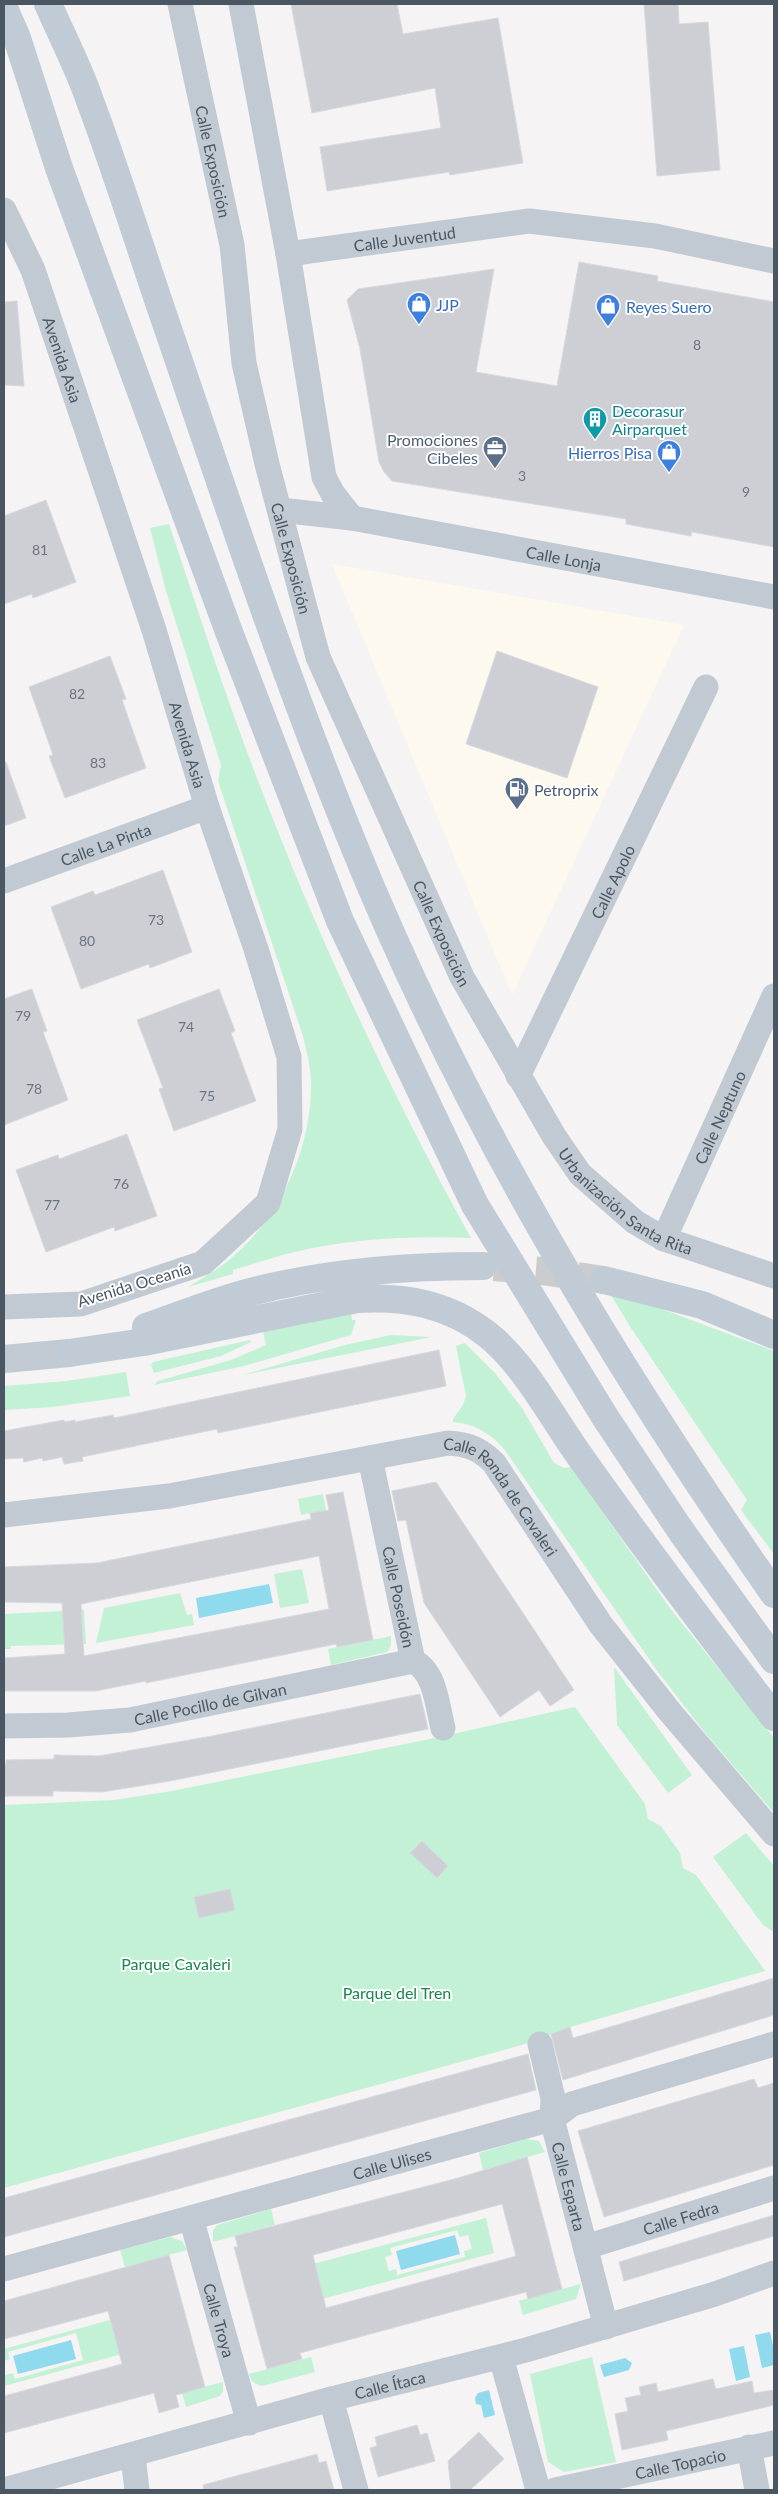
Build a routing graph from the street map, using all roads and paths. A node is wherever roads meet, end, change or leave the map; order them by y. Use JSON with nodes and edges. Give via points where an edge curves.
{"nodes":[{"id":1,"x":48,"y":4,"type":"edge"},
{"id":2,"x":65,"y":4,"type":"edge"},
{"id":3,"x":180,"y":4,"type":"edge"},
{"id":4,"x":240,"y":4,"type":"edge"},
{"id":5,"x":4,"y":8,"type":"edge"},
{"id":6,"x":90,"y":99,"type":"junction"},
{"id":7,"x":4,"y":210,"type":"edge"},
{"id":8,"x":288,"y":254,"type":"junction"},
{"id":9,"x":774,"y":261,"type":"edge"},
{"id":10,"x":324,"y":476,"type":"junction"},
{"id":11,"x":291,"y":511,"type":"junction"},
{"id":12,"x":352,"y":518,"type":"junction"},
{"id":13,"x":774,"y":597,"type":"edge"},
{"id":14,"x":706,"y":687,"type":"dead end"},
{"id":15,"x":206,"y":807,"type":"junction"},
{"id":16,"x":4,"y":880,"type":"edge"},
{"id":17,"x":774,"y":996,"type":"edge"},
{"id":18,"x":518,"y":1076,"type":"junction"},
{"id":19,"x":664,"y":1239,"type":"junction"},
{"id":20,"x":203,"y":1263,"type":"joint"},
{"id":21,"x":484,"y":1266,"type":"tunnel mouth"},
{"id":22,"x":774,"y":1276,"type":"edge"},
{"id":23,"x":604,"y":1280,"type":"tunnel mouth"},
{"id":24,"x":4,"y":1307,"type":"edge"},
{"id":25,"x":774,"y":1335,"type":"edge"},
{"id":26,"x":69,"y":1353,"type":"junction"},
{"id":27,"x":4,"y":1359,"type":"edge"},
{"id":28,"x":370,"y":1458,"type":"junction"},
{"id":29,"x":4,"y":1515,"type":"edge"},
{"id":30,"x":774,"y":1594,"type":"edge"},
{"id":31,"x":774,"y":1660,"type":"edge"},
{"id":32,"x":413,"y":1661,"type":"junction"},
{"id":33,"x":774,"y":1717,"type":"edge"},
{"id":34,"x":4,"y":1726,"type":"edge"},
{"id":35,"x":442,"y":1728,"type":"dead end"},
{"id":36,"x":774,"y":1834,"type":"edge"},
{"id":37,"x":540,"y":2044,"type":"dead end"},
{"id":38,"x":774,"y":2044,"type":"edge"},
{"id":39,"x":552,"y":2119,"type":"junction"},
{"id":40,"x":774,"y":2188,"type":"edge"},
{"id":41,"x":191,"y":2218,"type":"junction"},
{"id":42,"x":586,"y":2247,"type":"junction"},
{"id":43,"x":4,"y":2269,"type":"edge"},
{"id":44,"x":774,"y":2273,"type":"edge"},
{"id":45,"x":606,"y":2327,"type":"junction"},
{"id":46,"x":500,"y":2357,"type":"junction"},
{"id":47,"x":331,"y":2399,"type":"junction"},
{"id":48,"x":249,"y":2423,"type":"junction"},
{"id":49,"x":774,"y":2443,"type":"edge"},
{"id":50,"x":748,"y":2447,"type":"junction"},
{"id":51,"x":133,"y":2456,"type":"junction"},
{"id":52,"x":4,"y":2490,"type":"edge"},
{"id":53,"x":137,"y":2490,"type":"edge"},
{"id":54,"x":356,"y":2490,"type":"edge"},
{"id":55,"x":538,"y":2490,"type":"edge"},
{"id":56,"x":555,"y":2490,"type":"edge"},
{"id":57,"x":757,"y":2490,"type":"edge"}],
"edges":[{"from":1,"to":6,"type":"main road"},
{"from":2,"to":6,"type":"main road"},
{"from":3,"to":11,"type":"street","name":"Calle Exposición","via":[[232,245],[244,363],[267,464]]},
{"from":4,"to":8,"type":"street"},
{"from":5,"to":31,"type":"main road","via":[[226,623],[344,930],[476,1205],[605,1417],[680,1531]]},
{"from":6,"to":30,"type":"main road","via":[[245,554],[314,745],[392,938],[468,1096],[579,1296],[649,1410]]},
{"from":7,"to":15,"type":"street","name":"Avenida Asia","via":[[33,270],[154,630]]},
{"from":8,"to":9,"type":"street","name":"Calle Juventud","via":[[529,220],[655,236]]},
{"from":8,"to":10,"type":"street"},
{"from":10,"to":11,"type":"street","via":[[322,487],[308,509]]},
{"from":10,"to":12,"type":"street"},
{"from":11,"to":12,"type":"street","name":"Calle Lonja"},
{"from":11,"to":18,"type":"street","name":"Calle Exposición","via":[[318,657],[462,977]]},
{"from":12,"to":13,"type":"street","name":"Calle Lonja"},
{"from":14,"to":18,"type":"street","name":"Calle Apolo"},
{"from":15,"to":16,"type":"street","name":"Calle La Pinta"},
{"from":15,"to":20,"type":"street","name":"Avenida Asia","via":[[256,949],[289,1057],[290,1129],[268,1203]]},
{"from":17,"to":19,"type":"street","name":"Calle Neptuno"},
{"from":18,"to":19,"type":"street","name":"Urbanización Santa Rita","via":[[580,1174],[635,1222]]},
{"from":19,"to":22,"type":"street","name":"Urbanización Santa Rita"},
{"from":20,"to":24,"type":"street","name":"Avenida Oceanía","via":[[81,1304]]},
{"from":21,"to":26,"type":"main road","via":[[363,1270],[259,1290]]},
{"from":23,"to":25,"type":"main road","via":[[702,1305]]},
{"from":26,"to":27,"type":"street"},
{"from":26,"to":33,"type":"main road","via":[[144,1342],[357,1299],[415,1300],[441,1307],[489,1336],[523,1374],[679,1596]]},
{"from":28,"to":29,"type":"street","name":"Calle Ronda de Cavaleri","via":[[169,1496]]},
{"from":28,"to":32,"type":"street","name":"Calle Poseidón"},
{"from":28,"to":36,"type":"street","name":"Calle Ronda de Cavaleri","via":[[448,1444],[473,1447],[484,1453],[494,1463],[601,1625]]},
{"from":32,"to":34,"type":"street","name":"Calle Pocillo de Gilvan","via":[[138,1718],[68,1725]]},
{"from":32,"to":35,"type":"street","name":"Calle Poseidón","via":[[429,1674]]},
{"from":37,"to":39,"type":"street","name":"Calle Esparta","via":[[553,2098]]},
{"from":38,"to":39,"type":"street","name":"Calle Ulises","via":[[572,2104]]},
{"from":39,"to":41,"type":"street","name":"Calle Ulises"},
{"from":39,"to":42,"type":"street","name":"Calle Esparta"},
{"from":40,"to":42,"type":"street","name":"Calle Fedra"},
{"from":41,"to":43,"type":"street","name":"Calle Ulises"},
{"from":41,"to":48,"type":"street","name":"Calle Troya"},
{"from":42,"to":45,"type":"street","name":"Calle Esparta"},
{"from":44,"to":45,"type":"street","name":"Calle Ítaca"},
{"from":45,"to":46,"type":"street","name":"Calle Ítaca"},
{"from":46,"to":47,"type":"street","name":"Calle Ítaca"},
{"from":46,"to":55,"type":"street"},
{"from":47,"to":48,"type":"street","name":"Calle Ítaca"},
{"from":47,"to":54,"type":"street"},
{"from":48,"to":51,"type":"street","name":"Calle Ítaca"},
{"from":49,"to":50,"type":"street","name":"Calle Topacio"},
{"from":50,"to":56,"type":"street","name":"Calle Topacio"},
{"from":50,"to":57,"type":"street"},
{"from":51,"to":52,"type":"street","name":"Calle Ítaca"},
{"from":51,"to":53,"type":"street"}]}
